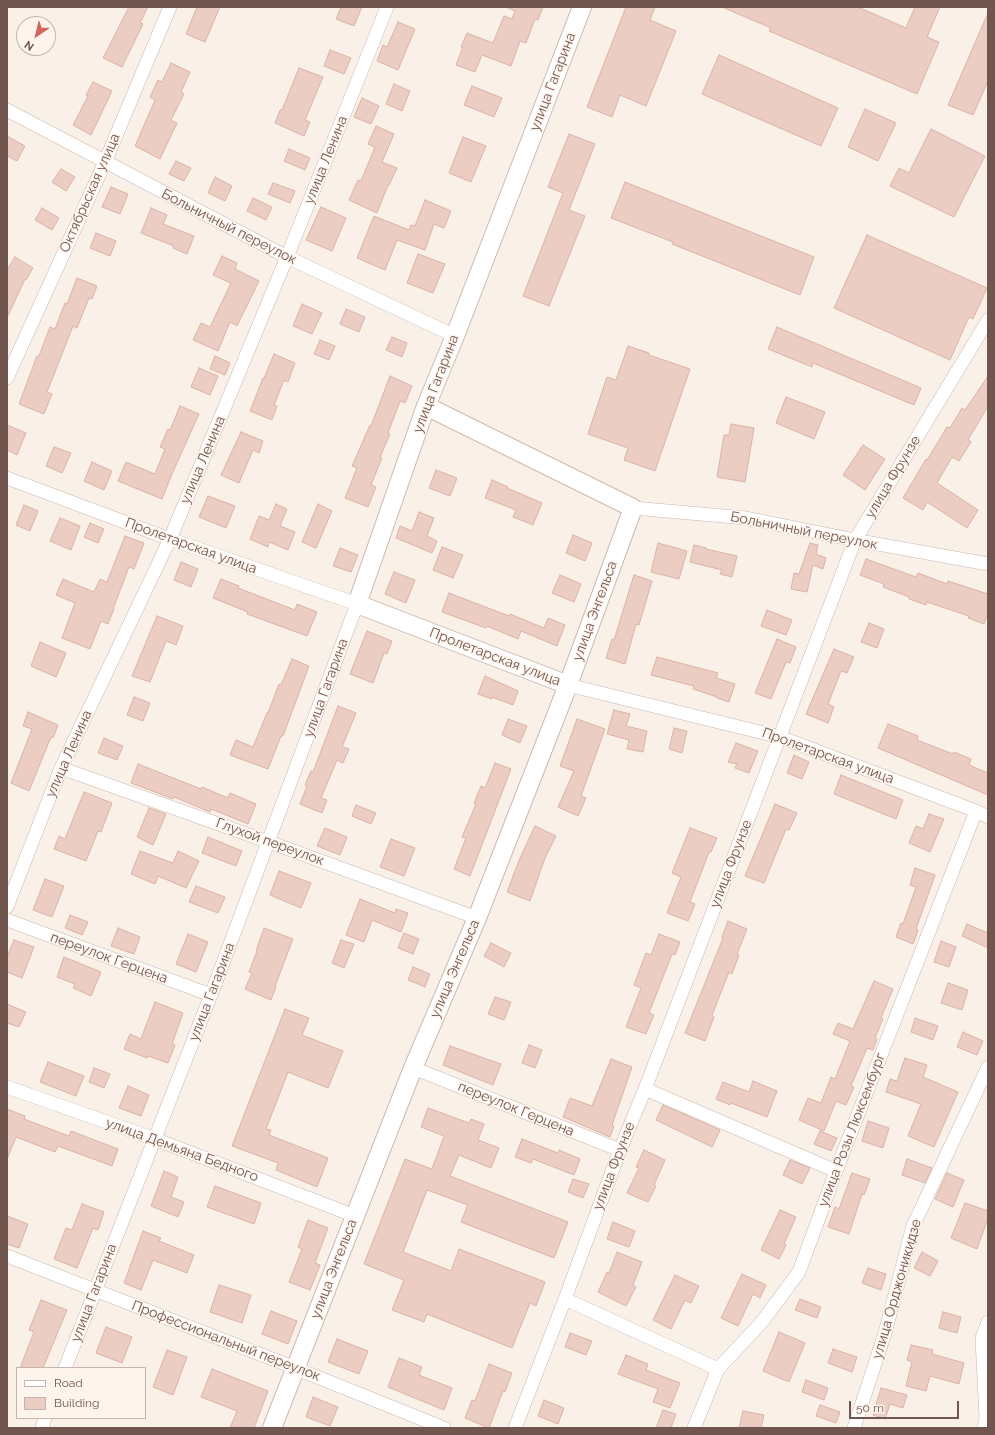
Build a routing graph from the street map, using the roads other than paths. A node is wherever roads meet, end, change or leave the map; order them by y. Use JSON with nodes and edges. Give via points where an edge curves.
{"nodes":[{"id":1,"x":170,"y":7,"type":"edge"},
{"id":2,"x":387,"y":7,"type":"edge"},
{"id":3,"x":582,"y":7,"type":"edge"},
{"id":4,"x":7,"y":110,"type":"edge"},
{"id":5,"x":105,"y":162,"type":"junction"},
{"id":6,"x":287,"y":257,"type":"junction"},
{"id":7,"x":988,"y":320,"type":"edge"},
{"id":8,"x":455,"y":336,"type":"junction"},
{"id":9,"x":7,"y":378,"type":"edge"},
{"id":10,"x":426,"y":406,"type":"junction"},
{"id":11,"x":7,"y":478,"type":"edge"},
{"id":12,"x":633,"y":508,"type":"junction"},
{"id":13,"x":170,"y":539,"type":"junction"},
{"id":14,"x":855,"y":540,"type":"junction"},
{"id":15,"x":988,"y":564,"type":"edge"},
{"id":16,"x":357,"y":604,"type":"junction"},
{"id":17,"x":568,"y":685,"type":"junction"},
{"id":18,"x":780,"y":737,"type":"junction"},
{"id":19,"x":61,"y":768,"type":"junction"},
{"id":20,"x":976,"y":812,"type":"junction"},
{"id":21,"x":988,"y":817,"type":"edge"},
{"id":22,"x":269,"y":842,"type":"junction"},
{"id":23,"x":7,"y":907,"type":"edge"},
{"id":24,"x":478,"y":918,"type":"junction"},
{"id":25,"x":7,"y":920,"type":"edge"},
{"id":26,"x":211,"y":995,"type":"junction"},
{"id":27,"x":988,"y":1067,"type":"edge"},
{"id":28,"x":413,"y":1068,"type":"junction"},
{"id":29,"x":7,"y":1087,"type":"edge"},
{"id":30,"x":645,"y":1089,"type":"junction"},
{"id":31,"x":155,"y":1139,"type":"junction"},
{"id":32,"x":620,"y":1150,"type":"junction"},
{"id":33,"x":836,"y":1171,"type":"junction"},
{"id":34,"x":355,"y":1216,"type":"junction"},
{"id":35,"x":7,"y":1256,"type":"edge"},
{"id":36,"x":95,"y":1290,"type":"junction"},
{"id":37,"x":565,"y":1300,"type":"junction"},
{"id":38,"x":988,"y":1322,"type":"edge"},
{"id":39,"x":65,"y":1367,"type":"edge"},
{"id":40,"x":296,"y":1368,"type":"junction"},
{"id":41,"x":718,"y":1369,"type":"junction"},
{"id":42,"x":272,"y":1428,"type":"edge"},
{"id":43,"x":444,"y":1428,"type":"edge"},
{"id":44,"x":515,"y":1428,"type":"edge"},
{"id":45,"x":694,"y":1428,"type":"edge"},
{"id":46,"x":854,"y":1428,"type":"edge"},
{"id":47,"x":984,"y":1428,"type":"edge"}],
"edges":[{"from":1,"to":5,"type":"street","name":"Октябрьская улица"},
{"from":2,"to":6,"type":"street","name":"улица Ленина"},
{"from":3,"to":8,"type":"main road","name":"улица Гагарина"},
{"from":4,"to":5,"type":"street","name":"Больничный переулок"},
{"from":5,"to":6,"type":"street","name":"Больничный переулок"},
{"from":5,"to":9,"type":"street","name":"Октябрьская улица"},
{"from":6,"to":8,"type":"street","name":"Больничный переулок"},
{"from":6,"to":13,"type":"street","name":"улица Ленина"},
{"from":7,"to":14,"type":"street","name":"улица Фрунзе"},
{"from":8,"to":10,"type":"main road","name":"улица Гагарина"},
{"from":10,"to":12,"type":"main road","name":"Больничный переулок"},
{"from":10,"to":16,"type":"main road","name":"улица Гагарина"},
{"from":11,"to":13,"type":"street","name":"Пролетарская улица"},
{"from":12,"to":14,"type":"street","name":"Больничный переулок","via":[[746,518]]},
{"from":12,"to":17,"type":"main road","name":"улица Энгельса"},
{"from":13,"to":16,"type":"street","name":"Пролетарская улица"},
{"from":13,"to":19,"type":"street","name":"улица Ленина"},
{"from":14,"to":15,"type":"street","name":"Больничный переулок"},
{"from":14,"to":18,"type":"street","name":"улица Фрунзе"},
{"from":16,"to":17,"type":"main road","name":"Пролетарская улица"},
{"from":16,"to":22,"type":"street","name":"улица Гагарина"},
{"from":17,"to":18,"type":"street","name":"Пролетарская улица"},
{"from":17,"to":24,"type":"main road","name":"улица Энгельса"},
{"from":18,"to":20,"type":"street","name":"Пролетарская улица"},
{"from":18,"to":30,"type":"street","name":"улица Фрунзе"},
{"from":19,"to":22,"type":"street","name":"Глухой переулок"},
{"from":19,"to":23,"type":"street","name":"улица Ленина"},
{"from":20,"to":21,"type":"street","name":"Пролетарская улица"},
{"from":20,"to":33,"type":"street","name":"улица Розы Люксембург"},
{"from":22,"to":24,"type":"street","name":"Глухой переулок"},
{"from":22,"to":26,"type":"street","name":"улица Гагарина"},
{"from":24,"to":28,"type":"main road","name":"улица Энгельса"},
{"from":25,"to":26,"type":"street","name":"переулок Герцена"},
{"from":26,"to":31,"type":"street","name":"улица Гагарина"},
{"from":27,"to":46,"type":"street","name":"улица Орджоникидзе","via":[[914,1226],[885,1334]]},
{"from":28,"to":32,"type":"street","name":"переулок Герцена"},
{"from":28,"to":34,"type":"main road","name":"улица Энгельса"},
{"from":29,"to":31,"type":"street","name":"улица Демьяна Бедного"},
{"from":30,"to":32,"type":"street","name":"улица Фрунзе"},
{"from":30,"to":33,"type":"street"},
{"from":31,"to":34,"type":"street","name":"улица Демьяна Бедного"},
{"from":31,"to":36,"type":"street","name":"улица Гагарина"},
{"from":32,"to":37,"type":"street","name":"улица Фрунзе"},
{"from":33,"to":41,"type":"street","name":"улица Розы Люксембург","via":[[799,1272],[761,1323]]},
{"from":34,"to":40,"type":"main road","name":"улица Энгельса"},
{"from":35,"to":36,"type":"street","name":"Профессиональный переулок"},
{"from":36,"to":39,"type":"street","name":"улица Гагарина"},
{"from":36,"to":40,"type":"street","name":"Профессиональный переулок"},
{"from":37,"to":41,"type":"street"},
{"from":37,"to":44,"type":"street","name":"улица Фрунзе"},
{"from":38,"to":47,"type":"street","via":[[982,1338],[986,1418]]},
{"from":40,"to":42,"type":"main road","name":"улица Энгельса"},
{"from":40,"to":43,"type":"street","name":"Профессиональный переулок"},
{"from":41,"to":45,"type":"street","name":"улица Розы Люксембург"}]}
